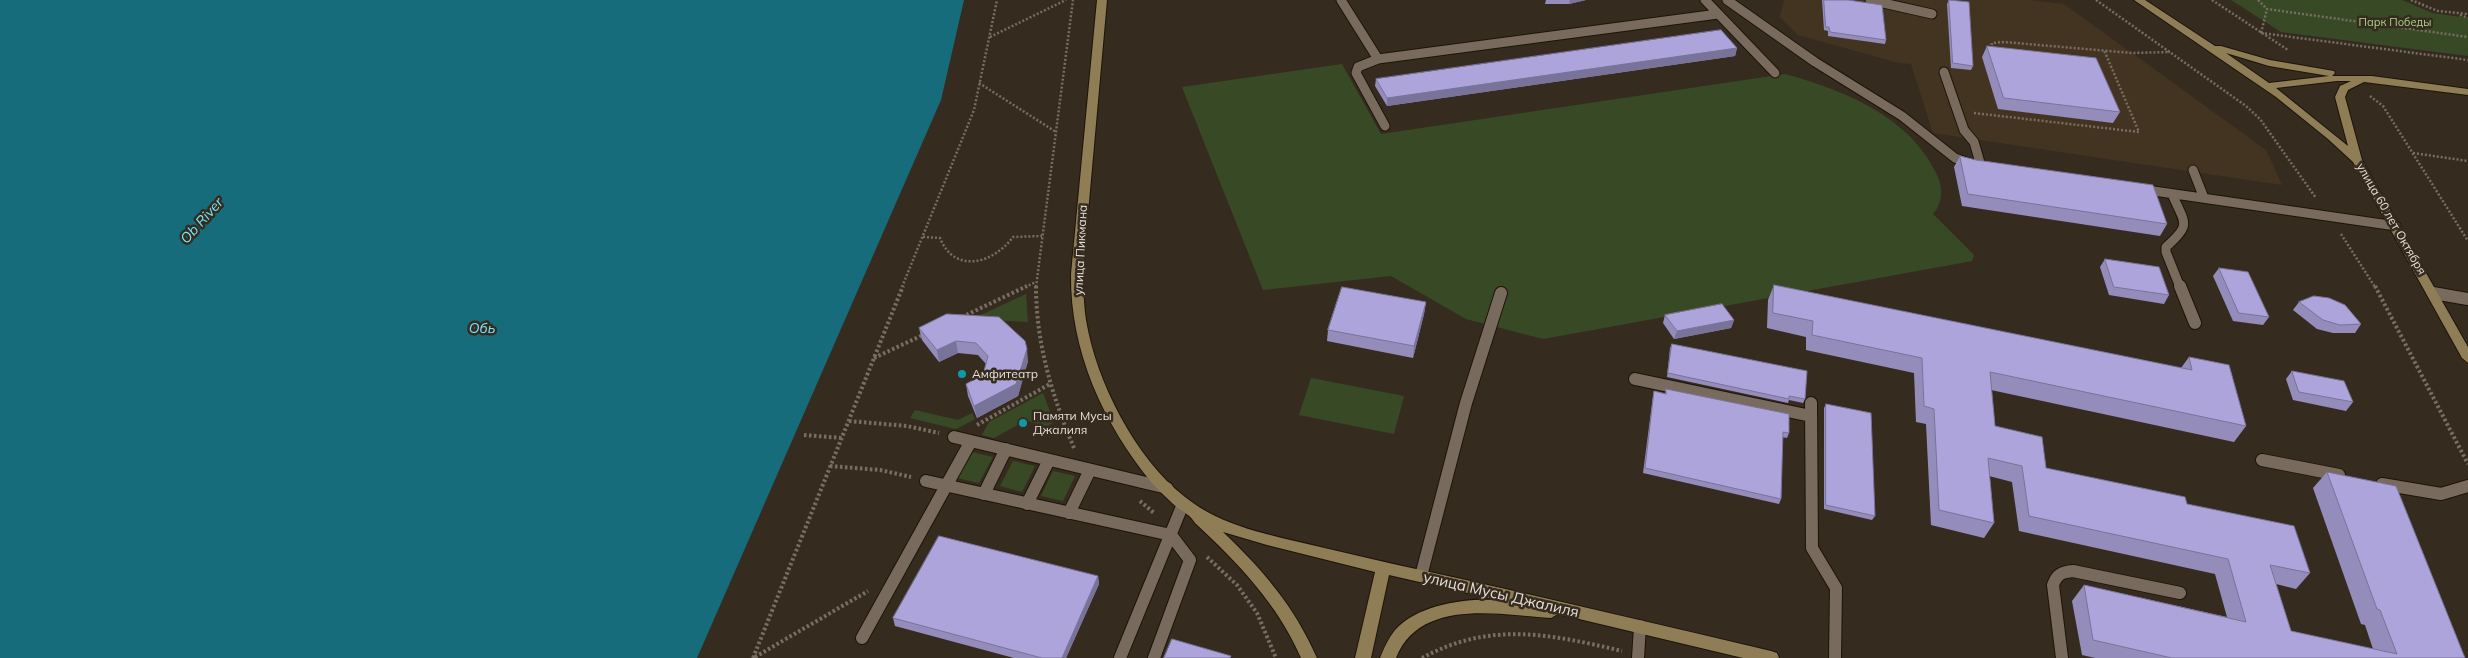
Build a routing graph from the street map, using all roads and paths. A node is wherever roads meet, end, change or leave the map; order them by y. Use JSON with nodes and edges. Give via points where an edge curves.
{"nodes":[{"id":1,"x":998,"y":0,"type":"edge"},
{"id":2,"x":1066,"y":0,"type":"edge"},
{"id":3,"x":1073,"y":0,"type":"edge"},
{"id":4,"x":1102,"y":0,"type":"edge"},
{"id":5,"x":1342,"y":0,"type":"edge"},
{"id":6,"x":1706,"y":0,"type":"edge"},
{"id":7,"x":1727,"y":0,"type":"edge"},
{"id":8,"x":1870,"y":0,"type":"edge"},
{"id":9,"x":2096,"y":0,"type":"edge"},
{"id":10,"x":2140,"y":0,"type":"edge"},
{"id":11,"x":2212,"y":0,"type":"edge"},
{"id":12,"x":2258,"y":0,"type":"edge"},
{"id":13,"x":2411,"y":0,"type":"edge"},
{"id":14,"x":2267,"y":9,"type":"junction"},
{"id":15,"x":1718,"y":14,"type":"junction"},
{"id":16,"x":1932,"y":14,"type":"dead end"},
{"id":17,"x":2457,"y":14,"type":"junction"},
{"id":18,"x":2468,"y":14,"type":"edge"},
{"id":19,"x":2468,"y":18,"type":"edge"},
{"id":20,"x":2261,"y":33,"type":"junction"},
{"id":21,"x":2192,"y":36,"type":"junction"},
{"id":22,"x":990,"y":37,"type":"junction"},
{"id":23,"x":2468,"y":37,"type":"edge"},
{"id":24,"x":2104,"y":50,"type":"junction"},
{"id":25,"x":2170,"y":52,"type":"junction"},
{"id":26,"x":1992,"y":54,"type":"edge"},
{"id":27,"x":2293,"y":54,"type":"dead end"},
{"id":28,"x":1378,"y":59,"type":"junction"},
{"id":29,"x":2468,"y":60,"type":"edge"},
{"id":30,"x":1944,"y":72,"type":"dead end"},
{"id":31,"x":1775,"y":73,"type":"dead end"},
{"id":32,"x":2372,"y":79,"type":"junction"},
{"id":33,"x":979,"y":83,"type":"junction"},
{"id":34,"x":2267,"y":86,"type":"junction"},
{"id":35,"x":2468,"y":92,"type":"edge"},
{"id":36,"x":2370,"y":96,"type":"dead end"},
{"id":37,"x":1958,"y":111,"type":"junction"},
{"id":38,"x":1385,"y":126,"type":"dead end"},
{"id":39,"x":1056,"y":132,"type":"junction"},
{"id":40,"x":2413,"y":152,"type":"junction"},
{"id":41,"x":2357,"y":160,"type":"junction"},
{"id":42,"x":2468,"y":161,"type":"edge"},
{"id":43,"x":2193,"y":170,"type":"dead end"},
{"id":44,"x":2125,"y":187,"type":"edge"},
{"id":45,"x":2172,"y":194,"type":"junction"},
{"id":46,"x":2204,"y":198,"type":"junction"},
{"id":47,"x":2329,"y":216,"type":"junction"},
{"id":48,"x":2396,"y":226,"type":"junction"},
{"id":49,"x":1042,"y":236,"type":"junction"},
{"id":50,"x":923,"y":237,"type":"junction"},
{"id":51,"x":2468,"y":241,"type":"edge"},
{"id":52,"x":1036,"y":282,"type":"junction"},
{"id":53,"x":1501,"y":293,"type":"dead end"},
{"id":54,"x":2433,"y":293,"type":"junction"},
{"id":55,"x":2468,"y":299,"type":"edge"},
{"id":56,"x":959,"y":318,"type":"edge"},
{"id":57,"x":2194,"y":323,"type":"dead end"},
{"id":58,"x":933,"y":330,"type":"edge"},
{"id":59,"x":2468,"y":358,"type":"edge"},
{"id":60,"x":873,"y":359,"type":"junction"},
{"id":61,"x":1635,"y":379,"type":"dead end"},
{"id":62,"x":1050,"y":384,"type":"junction"},
{"id":63,"x":849,"y":421,"type":"junction"},
{"id":64,"x":804,"y":435,"type":"dead end"},
{"id":65,"x":842,"y":438,"type":"junction"},
{"id":66,"x":961,"y":438,"type":"junction"},
{"id":67,"x":1006,"y":450,"type":"junction"},
{"id":68,"x":1048,"y":460,"type":"junction"},
{"id":69,"x":2262,"y":460,"type":"dead end"},
{"id":70,"x":2468,"y":464,"type":"edge"},
{"id":71,"x":830,"y":466,"type":"junction"},
{"id":72,"x":1086,"y":469,"type":"junction"},
{"id":73,"x":926,"y":481,"type":"joint"},
{"id":74,"x":945,"y":485,"type":"junction"},
{"id":75,"x":2468,"y":486,"type":"edge"},
{"id":76,"x":1167,"y":488,"type":"junction"},
{"id":77,"x":984,"y":494,"type":"junction"},
{"id":78,"x":1027,"y":504,"type":"junction"},
{"id":79,"x":1183,"y":504,"type":"junction"},
{"id":80,"x":1069,"y":513,"type":"junction"},
{"id":81,"x":1232,"y":531,"type":"joint"},
{"id":82,"x":1170,"y":535,"type":"junction"},
{"id":83,"x":1383,"y":569,"type":"junction"},
{"id":84,"x":1421,"y":576,"type":"junction"},
{"id":85,"x":875,"y":587,"type":"dead end"},
{"id":86,"x":2180,"y":593,"type":"dead end"},
{"id":87,"x":1578,"y":612,"type":"junction"},
{"id":88,"x":1640,"y":626,"type":"junction"},
{"id":89,"x":862,"y":638,"type":"dead end"},
{"id":90,"x":1638,"y":656,"type":"edge"},
{"id":91,"x":753,"y":658,"type":"edge"},
{"id":92,"x":1120,"y":658,"type":"edge"},
{"id":93,"x":1154,"y":658,"type":"edge"},
{"id":94,"x":1309,"y":658,"type":"edge"},
{"id":95,"x":1363,"y":658,"type":"edge"},
{"id":96,"x":1388,"y":658,"type":"edge"},
{"id":97,"x":1422,"y":658,"type":"edge"},
{"id":98,"x":1771,"y":658,"type":"edge"},
{"id":99,"x":1835,"y":658,"type":"edge"},
{"id":100,"x":2062,"y":658,"type":"edge"}],
"edges":[{"from":1,"to":22,"type":"path"},
{"from":2,"to":22,"type":"path"},
{"from":3,"to":39,"type":"path"},
{"from":4,"to":76,"type":"street","name":"улица Пикмана","via":[[1077,271],[1080,319],[1087,354],[1117,424],[1140,458]]},
{"from":5,"to":28,"type":"lane"},
{"from":6,"to":15,"type":"lane"},
{"from":7,"to":37,"type":"lane","via":[[1815,62],[1902,116],[1955,158],[1986,167],[1964,130]]},
{"from":8,"to":16,"type":"lane"},
{"from":9,"to":25,"type":"path"},
{"from":10,"to":21,"type":"street","name":"улица 60 лет Октября"},
{"from":11,"to":20,"type":"path"},
{"from":12,"to":14,"type":"path"},
{"from":13,"to":17,"type":"path","via":[[2438,11]]},
{"from":14,"to":20,"type":"path"},
{"from":14,"to":23,"type":"path"},
{"from":15,"to":28,"type":"lane"},
{"from":15,"to":31,"type":"lane"},
{"from":17,"to":18,"type":"path"},
{"from":17,"to":19,"type":"path"},
{"from":20,"to":27,"type":"path"},
{"from":20,"to":29,"type":"path"},
{"from":21,"to":32,"type":"street","via":[[2228,52],[2269,64]]},
{"from":21,"to":34,"type":"street","name":"улица 60 лет Октября"},
{"from":22,"to":33,"type":"path"},
{"from":24,"to":25,"type":"path","via":[[2149,54]]},
{"from":24,"to":26,"type":"path","via":[[1997,42],[1990,46]]},
{"from":24,"to":37,"type":"path","via":[[2139,132]]},
{"from":25,"to":47,"type":"path","via":[[2260,119]]},
{"from":28,"to":38,"type":"lane","via":[[1358,67],[1356,74]]},
{"from":30,"to":37,"type":"lane"},
{"from":32,"to":34,"type":"street","via":[[2322,79]]},
{"from":32,"to":35,"type":"street"},
{"from":32,"to":41,"type":"street","via":[[2344,88],[2340,97]]},
{"from":33,"to":39,"type":"path"},
{"from":33,"to":50,"type":"path","via":[[974,110]]},
{"from":34,"to":41,"type":"street","name":"улица 60 лет Октября","via":[[2313,119]]},
{"from":36,"to":40,"type":"path","via":[[2383,106]]},
{"from":39,"to":49,"type":"path"},
{"from":40,"to":42,"type":"path"},
{"from":40,"to":51,"type":"path"},
{"from":41,"to":48,"type":"street","name":"улица 60 лет Октября"},
{"from":43,"to":46,"type":"lane"},
{"from":44,"to":45,"type":"lane"},
{"from":45,"to":46,"type":"lane"},
{"from":45,"to":57,"type":"lane","via":[[2185,225],[2183,232],[2166,247],[2166,252]]},
{"from":46,"to":47,"type":"lane"},
{"from":47,"to":48,"type":"lane"},
{"from":47,"to":70,"type":"path","via":[[2372,282]]},
{"from":48,"to":54,"type":"street","name":"улица 60 лет Октября"},
{"from":49,"to":50,"type":"path","via":[[1013,236],[996,256],[969,262],[944,251],[940,238]]},
{"from":49,"to":52,"type":"path"},
{"from":50,"to":60,"type":"path"},
{"from":52,"to":56,"type":"path"},
{"from":52,"to":62,"type":"path","via":[[1035,313]]},
{"from":53,"to":84,"type":"lane","via":[[1466,403]]},
{"from":54,"to":55,"type":"lane"},
{"from":54,"to":59,"type":"street","name":"улица 60 лет Октября"},
{"from":58,"to":60,"type":"path"},
{"from":60,"to":63,"type":"path"},
{"from":61,"to":99,"type":"lane","via":[[1811,409],[1812,548],[1836,588]]},
{"from":62,"to":66,"type":"path","via":[[962,434]]},
{"from":62,"to":72,"type":"path"},
{"from":63,"to":65,"type":"path"},
{"from":63,"to":66,"type":"path","via":[[906,426]]},
{"from":64,"to":65,"type":"path"},
{"from":65,"to":71,"type":"path"},
{"from":66,"to":67,"type":"lane"},
{"from":66,"to":74,"type":"lane"},
{"from":67,"to":68,"type":"lane"},
{"from":67,"to":77,"type":"lane"},
{"from":68,"to":72,"type":"lane"},
{"from":68,"to":78,"type":"lane"},
{"from":69,"to":75,"type":"lane","via":[[2436,494]]},
{"from":71,"to":73,"type":"path","via":[[880,470]]},
{"from":71,"to":91,"type":"path"},
{"from":72,"to":76,"type":"lane"},
{"from":72,"to":80,"type":"lane"},
{"from":73,"to":74,"type":"lane"},
{"from":74,"to":77,"type":"lane"},
{"from":74,"to":89,"type":"lane"},
{"from":76,"to":79,"type":"street","name":"улица Пикмана"},
{"from":77,"to":78,"type":"lane"},
{"from":78,"to":80,"type":"lane"},
{"from":79,"to":81,"type":"street","name":"улица Пикмана"},
{"from":79,"to":82,"type":"lane"},
{"from":79,"to":94,"type":"street","via":[[1252,569],[1276,598],[1290,618]]},
{"from":80,"to":82,"type":"lane"},
{"from":81,"to":83,"type":"street","name":"улица Мусы Джалиля"},
{"from":82,"to":92,"type":"lane"},
{"from":82,"to":93,"type":"lane","via":[[1190,560]]},
{"from":83,"to":84,"type":"street","name":"улица Мусы Джалиля"},
{"from":83,"to":95,"type":"street"},
{"from":84,"to":87,"type":"street","name":"улица Мусы Джалиля"},
{"from":85,"to":91,"type":"path"},
{"from":86,"to":100,"type":"lane","via":[[2073,571],[2063,572],[2053,585]]},
{"from":87,"to":88,"type":"street","name":"улица Мусы Джалиля"},
{"from":87,"to":96,"type":"street","via":[[1482,606],[1445,611],[1414,622],[1390,648]]},
{"from":88,"to":90,"type":"lane"},
{"from":88,"to":98,"type":"street","name":"улица Мусы Джалиля"},
{"from":90,"to":97,"type":"path","via":[[1566,638],[1514,634],[1472,636],[1439,646]]}]}
